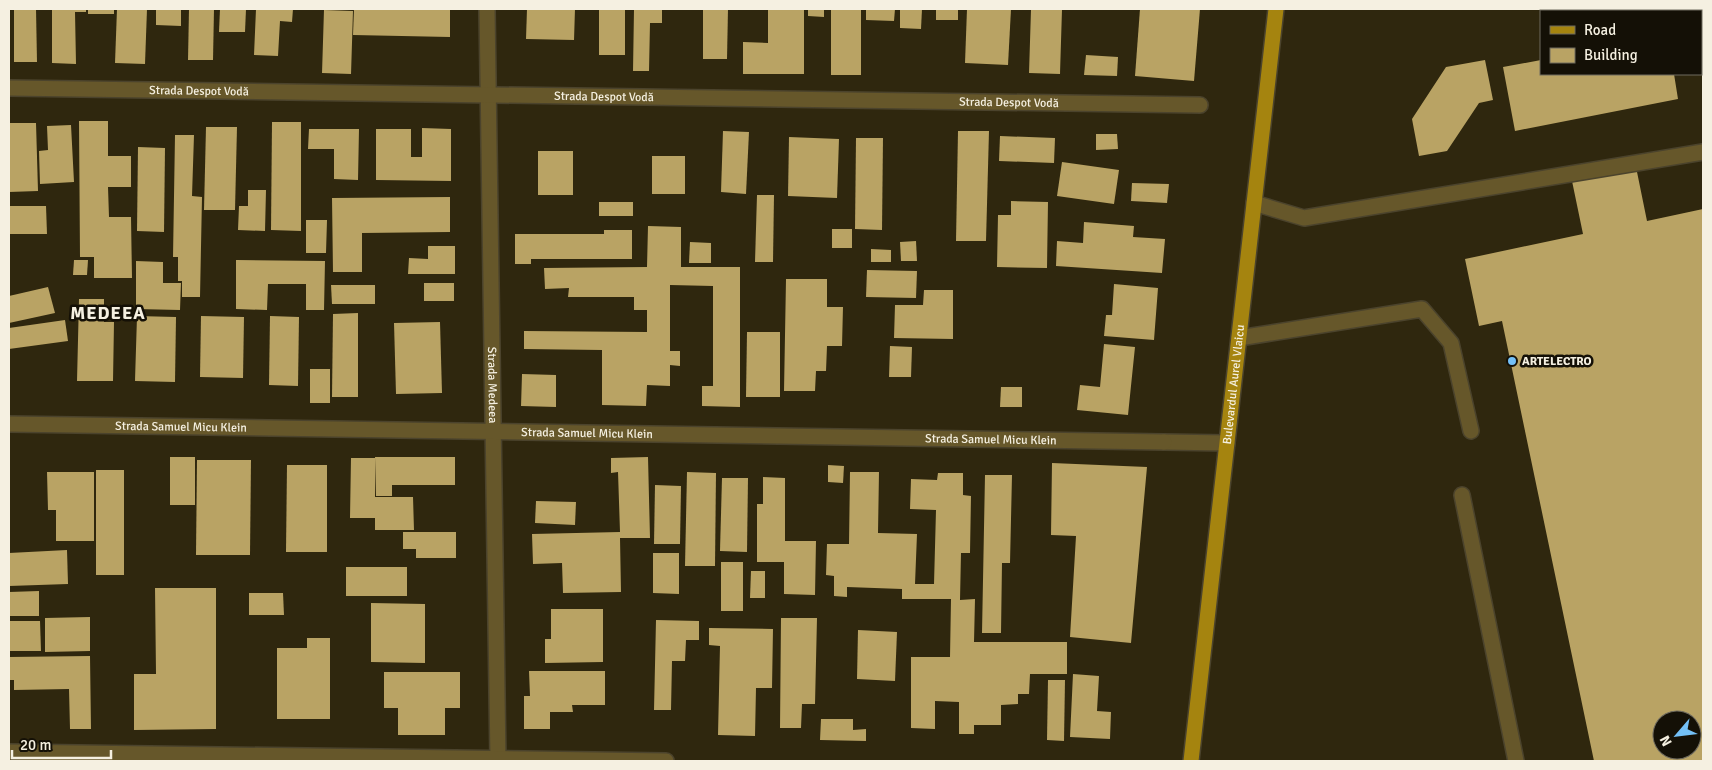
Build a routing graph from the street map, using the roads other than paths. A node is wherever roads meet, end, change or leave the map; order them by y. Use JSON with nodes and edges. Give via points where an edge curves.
{"nodes":[{"id":1,"x":487,"y":9,"type":"edge"},
{"id":2,"x":1276,"y":9,"type":"edge"},
{"id":3,"x":9,"y":88,"type":"edge"},
{"id":4,"x":488,"y":95,"type":"junction"},
{"id":5,"x":1200,"y":104,"type":"dead end"},
{"id":6,"x":1703,"y":152,"type":"edge"},
{"id":7,"x":1254,"y":203,"type":"junction"},
{"id":8,"x":1239,"y":338,"type":"junction"},
{"id":9,"x":9,"y":424,"type":"edge"},
{"id":10,"x":1471,"y":431,"type":"dead end"},
{"id":11,"x":494,"y":432,"type":"junction"},
{"id":12,"x":1227,"y":444,"type":"junction"},
{"id":13,"x":1462,"y":495,"type":"dead end"},
{"id":14,"x":9,"y":752,"type":"edge"},
{"id":15,"x":498,"y":760,"type":"edge"},
{"id":16,"x":666,"y":761,"type":"edge"},
{"id":17,"x":1190,"y":761,"type":"edge"},
{"id":18,"x":1516,"y":761,"type":"edge"}],
"edges":[{"from":1,"to":4,"type":"street","name":"Strada Medeea"},
{"from":2,"to":7,"type":"main road","name":"Bulevardul Aurel Vlaicu"},
{"from":3,"to":4,"type":"street","name":"Strada Despot Vodă"},
{"from":4,"to":5,"type":"street","name":"Strada Despot Vodă"},
{"from":4,"to":11,"type":"street","name":"Strada Medeea"},
{"from":6,"to":7,"type":"street","via":[[1304,218]]},
{"from":7,"to":8,"type":"main road","name":"Bulevardul Aurel Vlaicu"},
{"from":8,"to":10,"type":"street","via":[[1422,309],[1451,343]]},
{"from":8,"to":12,"type":"main road","name":"Bulevardul Aurel Vlaicu"},
{"from":9,"to":11,"type":"street","name":"Strada Samuel Micu Klein"},
{"from":11,"to":12,"type":"street","name":"Strada Samuel Micu Klein"},
{"from":11,"to":15,"type":"street","name":"Strada Medeea"},
{"from":12,"to":17,"type":"main road","name":"Bulevardul Aurel Vlaicu"},
{"from":13,"to":18,"type":"street"},
{"from":14,"to":15,"type":"street"},
{"from":15,"to":16,"type":"street"}]}
